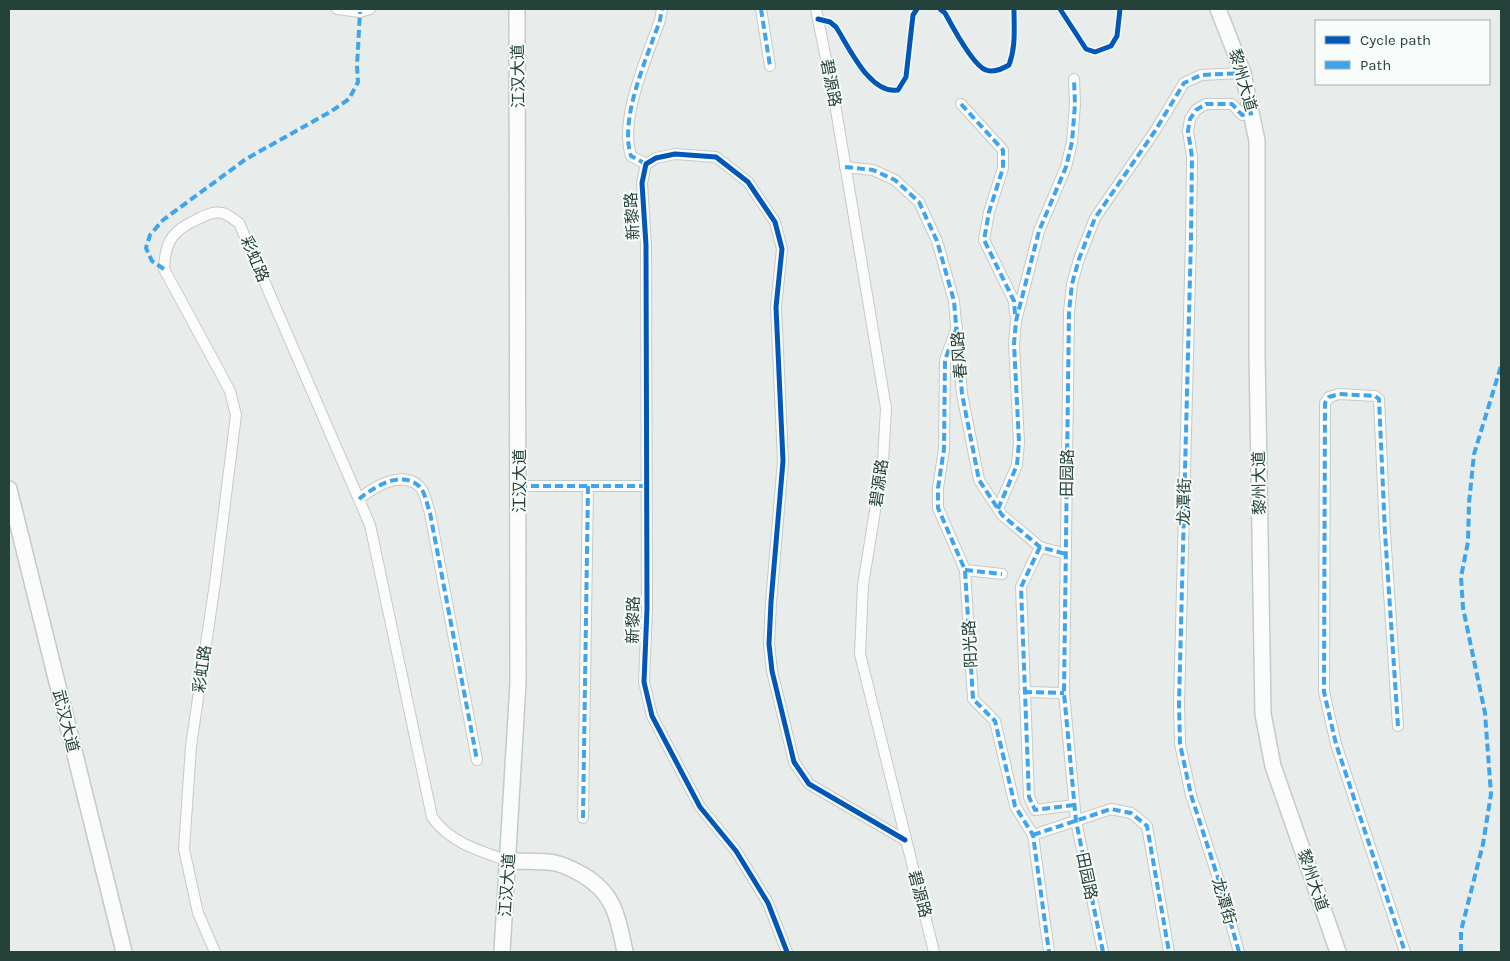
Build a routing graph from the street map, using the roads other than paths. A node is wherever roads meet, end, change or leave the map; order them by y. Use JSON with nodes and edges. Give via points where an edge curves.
{"nodes":[{"id":1,"x":337,"y":9,"type":"edge"},
{"id":2,"x":370,"y":9,"type":"edge"},
{"id":3,"x":517,"y":9,"type":"edge"},
{"id":4,"x":662,"y":9,"type":"edge"},
{"id":5,"x":761,"y":9,"type":"edge"},
{"id":6,"x":816,"y":9,"type":"edge"},
{"id":7,"x":1218,"y":9,"type":"edge"},
{"id":8,"x":770,"y":66,"type":"dead end"},
{"id":9,"x":1244,"y":73,"type":"junction"},
{"id":10,"x":1074,"y":79,"type":"dead end"},
{"id":11,"x":961,"y":104,"type":"dead end"},
{"id":12,"x":1253,"y":113,"type":"junction"},
{"id":13,"x":646,"y":164,"type":"junction"},
{"id":14,"x":845,"y":167,"type":"junction"},
{"id":15,"x":1016,"y":321,"type":"junction"},
{"id":16,"x":958,"y":327,"type":"junction"},
{"id":17,"x":518,"y":486,"type":"junction"},
{"id":18,"x":588,"y":486,"type":"junction"},
{"id":19,"x":645,"y":486,"type":"junction"},
{"id":20,"x":9,"y":489,"type":"edge"},
{"id":21,"x":359,"y":499,"type":"junction"},
{"id":22,"x":998,"y":509,"type":"junction"},
{"id":23,"x":1040,"y":546,"type":"junction"},
{"id":24,"x":1066,"y":554,"type":"junction"},
{"id":25,"x":966,"y":570,"type":"junction"},
{"id":26,"x":1002,"y":574,"type":"dead end"},
{"id":27,"x":1024,"y":692,"type":"junction"},
{"id":28,"x":1064,"y":693,"type":"junction"},
{"id":29,"x":1398,"y":726,"type":"dead end"},
{"id":30,"x":477,"y":760,"type":"dead end"},
{"id":31,"x":1074,"y":805,"type":"junction"},
{"id":32,"x":583,"y":818,"type":"dead end"},
{"id":33,"x":1076,"y":821,"type":"junction"},
{"id":34,"x":1033,"y":835,"type":"junction"},
{"id":35,"x":905,"y":840,"type":"junction"},
{"id":36,"x":509,"y":862,"type":"junction"},
{"id":37,"x":124,"y":952,"type":"edge"},
{"id":38,"x":216,"y":952,"type":"edge"},
{"id":39,"x":502,"y":952,"type":"edge"},
{"id":40,"x":625,"y":952,"type":"edge"},
{"id":41,"x":787,"y":952,"type":"edge"},
{"id":42,"x":934,"y":952,"type":"edge"},
{"id":43,"x":1049,"y":952,"type":"edge"},
{"id":44,"x":1103,"y":952,"type":"edge"},
{"id":45,"x":1169,"y":952,"type":"edge"},
{"id":46,"x":1239,"y":952,"type":"edge"},
{"id":47,"x":1338,"y":952,"type":"edge"},
{"id":48,"x":1405,"y":952,"type":"edge"}],
"edges":[{"from":1,"to":2,"type":"street","via":[[360,12]]},
{"from":3,"to":17,"type":"main road","name":"江汉大道"},
{"from":4,"to":13,"type":"street","via":[[628,121],[627,143],[631,156]]},
{"from":5,"to":8,"type":"street"},
{"from":6,"to":14,"type":"street","name":"碧源路"},
{"from":7,"to":9,"type":"main road","name":"黎州大道"},
{"from":9,"to":12,"type":"main road","name":"黎州大道"},
{"from":9,"to":24,"type":"street","name":"田园路","via":[[1201,75],[1184,83],[1095,218],[1079,259],[1069,312]]},
{"from":10,"to":15,"type":"street","via":[[1076,104],[1072,142],[1066,167],[1038,231]]},
{"from":11,"to":15,"type":"street","via":[[1002,150],[1003,168],[984,240],[1014,302]]},
{"from":12,"to":46,"type":"street","name":"龙潭街","via":[[1242,115],[1232,104],[1206,104],[1196,110],[1188,131],[1192,157],[1191,238],[1180,744],[1191,796]]},
{"from":12,"to":47,"type":"main road","name":"黎州大道","via":[[1259,175],[1257,353],[1263,714],[1274,766]]},
{"from":13,"to":19,"type":"street","name":"新黎路","via":[[642,183],[646,245]]},
{"from":13,"to":35,"type":"street","via":[[675,154],[716,158],[748,182],[775,222],[782,249],[776,308],[778,400],[783,436],[769,644],[772,671],[794,762],[809,784]]},
{"from":14,"to":16,"type":"street","name":"春风路","via":[[872,170],[895,180],[919,202],[937,241]]},
{"from":14,"to":35,"type":"street","name":"碧源路","via":[[886,408],[884,461],[863,585],[860,654]]},
{"from":15,"to":22,"type":"street","via":[[1014,344],[1020,442],[1017,465]]},
{"from":16,"to":22,"type":"street","name":"春风路","via":[[962,394],[979,480]]},
{"from":16,"to":25,"type":"street","name":"阳光路","via":[[945,360],[944,449],[938,508]]},
{"from":17,"to":18,"type":"street"},
{"from":17,"to":36,"type":"main road","name":"江汉大道","via":[[518,682]]},
{"from":18,"to":19,"type":"street"},
{"from":18,"to":32,"type":"street"},
{"from":19,"to":41,"type":"street","name":"新黎路","via":[[647,609],[644,682],[652,716],[700,807],[736,851],[768,903]]},
{"from":20,"to":37,"type":"main road","name":"武汉大道"},
{"from":21,"to":30,"type":"street","via":[[385,482],[413,482],[421,488],[430,513]]},
{"from":21,"to":36,"type":"street","name":"彩虹路","via":[[370,525],[432,817],[441,829],[463,844]]},
{"from":21,"to":38,"type":"street","name":"彩虹路","via":[[239,223],[223,213],[216,213],[183,226],[171,238],[165,251],[164,269],[230,391],[236,415],[191,746],[184,849],[198,913]]},
{"from":22,"to":23,"type":"street","name":"春风路"},
{"from":23,"to":24,"type":"street","name":"春风路"},
{"from":23,"to":27,"type":"street","via":[[1021,587]]},
{"from":24,"to":28,"type":"street","name":"田园路"},
{"from":25,"to":26,"type":"street"},
{"from":25,"to":34,"type":"street","name":"阳光路","via":[[973,700],[995,721],[1015,806]]},
{"from":27,"to":28,"type":"street"},
{"from":27,"to":31,"type":"street","via":[[1032,804],[1035,810]]},
{"from":28,"to":31,"type":"street","name":"田园路"},
{"from":29,"to":48,"type":"street","via":[[1379,399],[1339,394],[1329,397],[1325,403],[1324,692],[1336,744]]},
{"from":31,"to":33,"type":"street","name":"田园路"},
{"from":33,"to":34,"type":"street"},
{"from":33,"to":44,"type":"street","name":"田园路"},
{"from":33,"to":45,"type":"street","via":[[1111,809],[1131,814],[1147,826]]},
{"from":34,"to":43,"type":"street","name":"阳光路"},
{"from":35,"to":42,"type":"street","name":"碧源路"},
{"from":36,"to":39,"type":"main road","name":"江汉大道"},
{"from":36,"to":40,"type":"main road","via":[[554,862],[570,867],[598,884],[610,899],[620,925]]}]}
